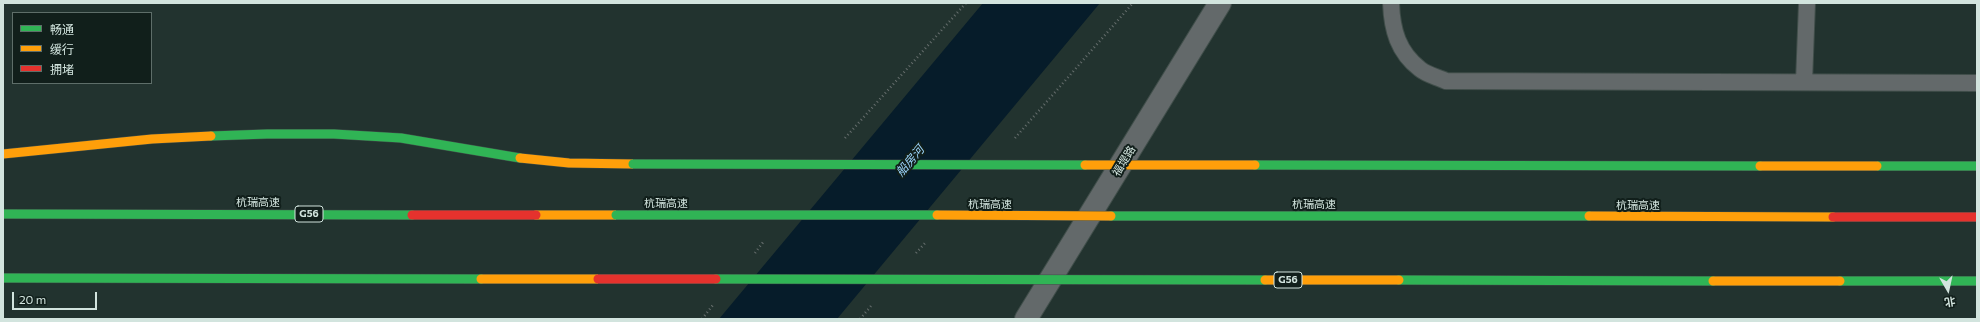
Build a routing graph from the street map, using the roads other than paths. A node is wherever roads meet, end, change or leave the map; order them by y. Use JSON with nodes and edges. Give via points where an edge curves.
{"nodes":[{"id":1,"x":1220,"y":3,"type":"edge"},
{"id":2,"x":1391,"y":3,"type":"edge"},
{"id":3,"x":1807,"y":3,"type":"edge"},
{"id":4,"x":1804,"y":82,"type":"junction"},
{"id":5,"x":1977,"y":83,"type":"edge"},
{"id":6,"x":3,"y":154,"type":"edge"},
{"id":7,"x":1977,"y":166,"type":"edge"},
{"id":8,"x":3,"y":214,"type":"edge"},
{"id":9,"x":1977,"y":218,"type":"edge"},
{"id":10,"x":3,"y":278,"type":"edge"},
{"id":11,"x":1977,"y":281,"type":"edge"},
{"id":12,"x":1026,"y":319,"type":"edge"}],
"edges":[{"from":1,"to":12,"type":"street","name":"福堤路"},
{"from":2,"to":4,"type":"lane","via":[[1398,45],[1421,70],[1446,81]]},
{"from":3,"to":4,"type":"lane"},
{"from":4,"to":5,"type":"lane"},
{"from":6,"to":7,"type":"main road","bridge":true,"via":[[152,139],[267,134],[400,138],[531,160],[588,164]]},
{"from":8,"to":9,"type":"main road","name":"杭瑞高速","number":"G56","bridge":true},
{"from":10,"to":11,"type":"main road","number":"G56","bridge":true}]}
